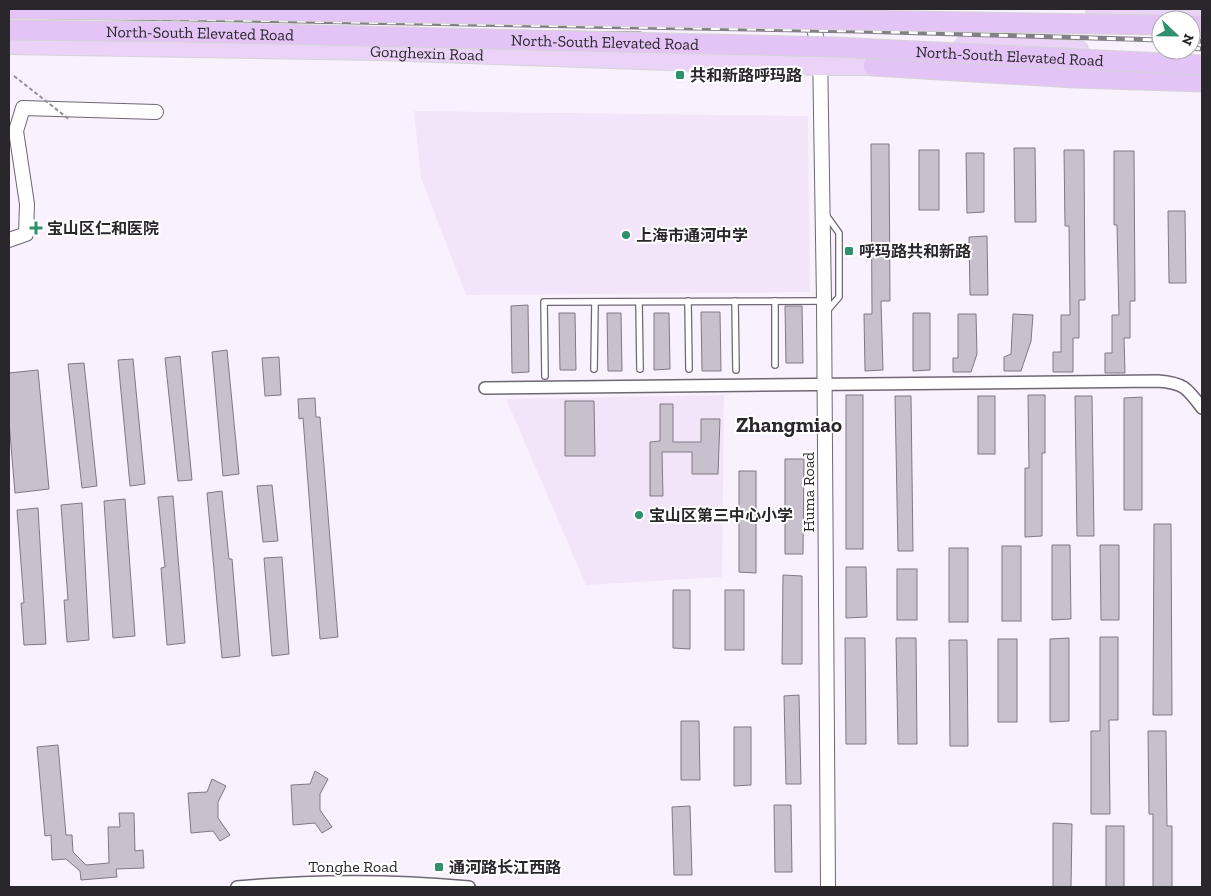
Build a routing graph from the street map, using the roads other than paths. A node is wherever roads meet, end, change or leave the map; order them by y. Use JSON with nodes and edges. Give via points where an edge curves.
{"nodes":[{"id":1,"x":808,"y":9,"type":"edge"},
{"id":2,"x":1095,"y":9,"type":"edge"},
{"id":3,"x":9,"y":10,"type":"edge"},
{"id":4,"x":1202,"y":18,"type":"edge"},
{"id":5,"x":1151,"y":25,"type":"edge"},
{"id":6,"x":9,"y":30,"type":"edge"},
{"id":7,"x":9,"y":45,"type":"edge"},
{"id":8,"x":1202,"y":57,"type":"edge"},
{"id":9,"x":1202,"y":65,"type":"edge"},
{"id":10,"x":819,"y":66,"type":"junction"},
{"id":11,"x":873,"y":66,"type":"junction"},
{"id":12,"x":1202,"y":82,"type":"edge"},
{"id":13,"x":156,"y":112,"type":"dead end"},
{"id":14,"x":9,"y":240,"type":"edge"},
{"id":15,"x":688,"y":301,"type":"junction"},
{"id":16,"x":736,"y":301,"type":"junction"},
{"id":17,"x":775,"y":301,"type":"junction"},
{"id":18,"x":594,"y":302,"type":"junction"},
{"id":19,"x":639,"y":302,"type":"junction"},
{"id":20,"x":824,"y":307,"type":"junction"},
{"id":21,"x":775,"y":365,"type":"dead end"},
{"id":22,"x":594,"y":369,"type":"dead end"},
{"id":23,"x":640,"y":369,"type":"dead end"},
{"id":24,"x":689,"y":369,"type":"dead end"},
{"id":25,"x":736,"y":370,"type":"dead end"},
{"id":26,"x":545,"y":376,"type":"dead end"},
{"id":27,"x":825,"y":384,"type":"junction"},
{"id":28,"x":485,"y":388,"type":"dead end"},
{"id":29,"x":1202,"y":408,"type":"edge"},
{"id":30,"x":237,"y":887,"type":"edge"},
{"id":31,"x":469,"y":887,"type":"edge"},
{"id":32,"x":828,"y":887,"type":"edge"}],
"edges":[{"from":1,"to":10,"type":"street","name":"Huma Road","via":[[820,50]]},
{"from":2,"to":4,"type":"main road"},
{"from":3,"to":5,"type":"highway","name":"North-South Elevated Road","bridge":true,"via":[[258,10]]},
{"from":6,"to":9,"type":"highway","name":"North-South Elevated Road","bridge":true,"via":[[835,47]]},
{"from":7,"to":10,"type":"main road","name":"Gonghexin Road","via":[[379,51]]},
{"from":8,"to":11,"type":"main road","via":[[994,45],[918,48]]},
{"from":10,"to":11,"type":"main road","name":"Gonghexin Road"},
{"from":10,"to":20,"type":"street","name":"Huma Road"},
{"from":11,"to":12,"type":"highway"},
{"from":13,"to":14,"type":"street","via":[[23,108],[16,131],[27,204],[26,234]]},
{"from":15,"to":16,"type":"lane"},
{"from":15,"to":19,"type":"lane"},
{"from":15,"to":24,"type":"lane"},
{"from":16,"to":17,"type":"lane"},
{"from":16,"to":25,"type":"lane"},
{"from":17,"to":20,"type":"lane"},
{"from":17,"to":21,"type":"lane"},
{"from":18,"to":19,"type":"lane"},
{"from":18,"to":22,"type":"lane"},
{"from":18,"to":26,"type":"lane","via":[[544,302]]},
{"from":19,"to":23,"type":"lane"},
{"from":20,"to":27,"type":"street","name":"Huma Road"},
{"from":27,"to":28,"type":"street"},
{"from":27,"to":29,"type":"street","via":[[1174,382],[1186,388]]},
{"from":27,"to":32,"type":"street","name":"Huma Road"},
{"from":30,"to":31,"type":"street","name":"Tonghe Road","via":[[329,881]]}]}
